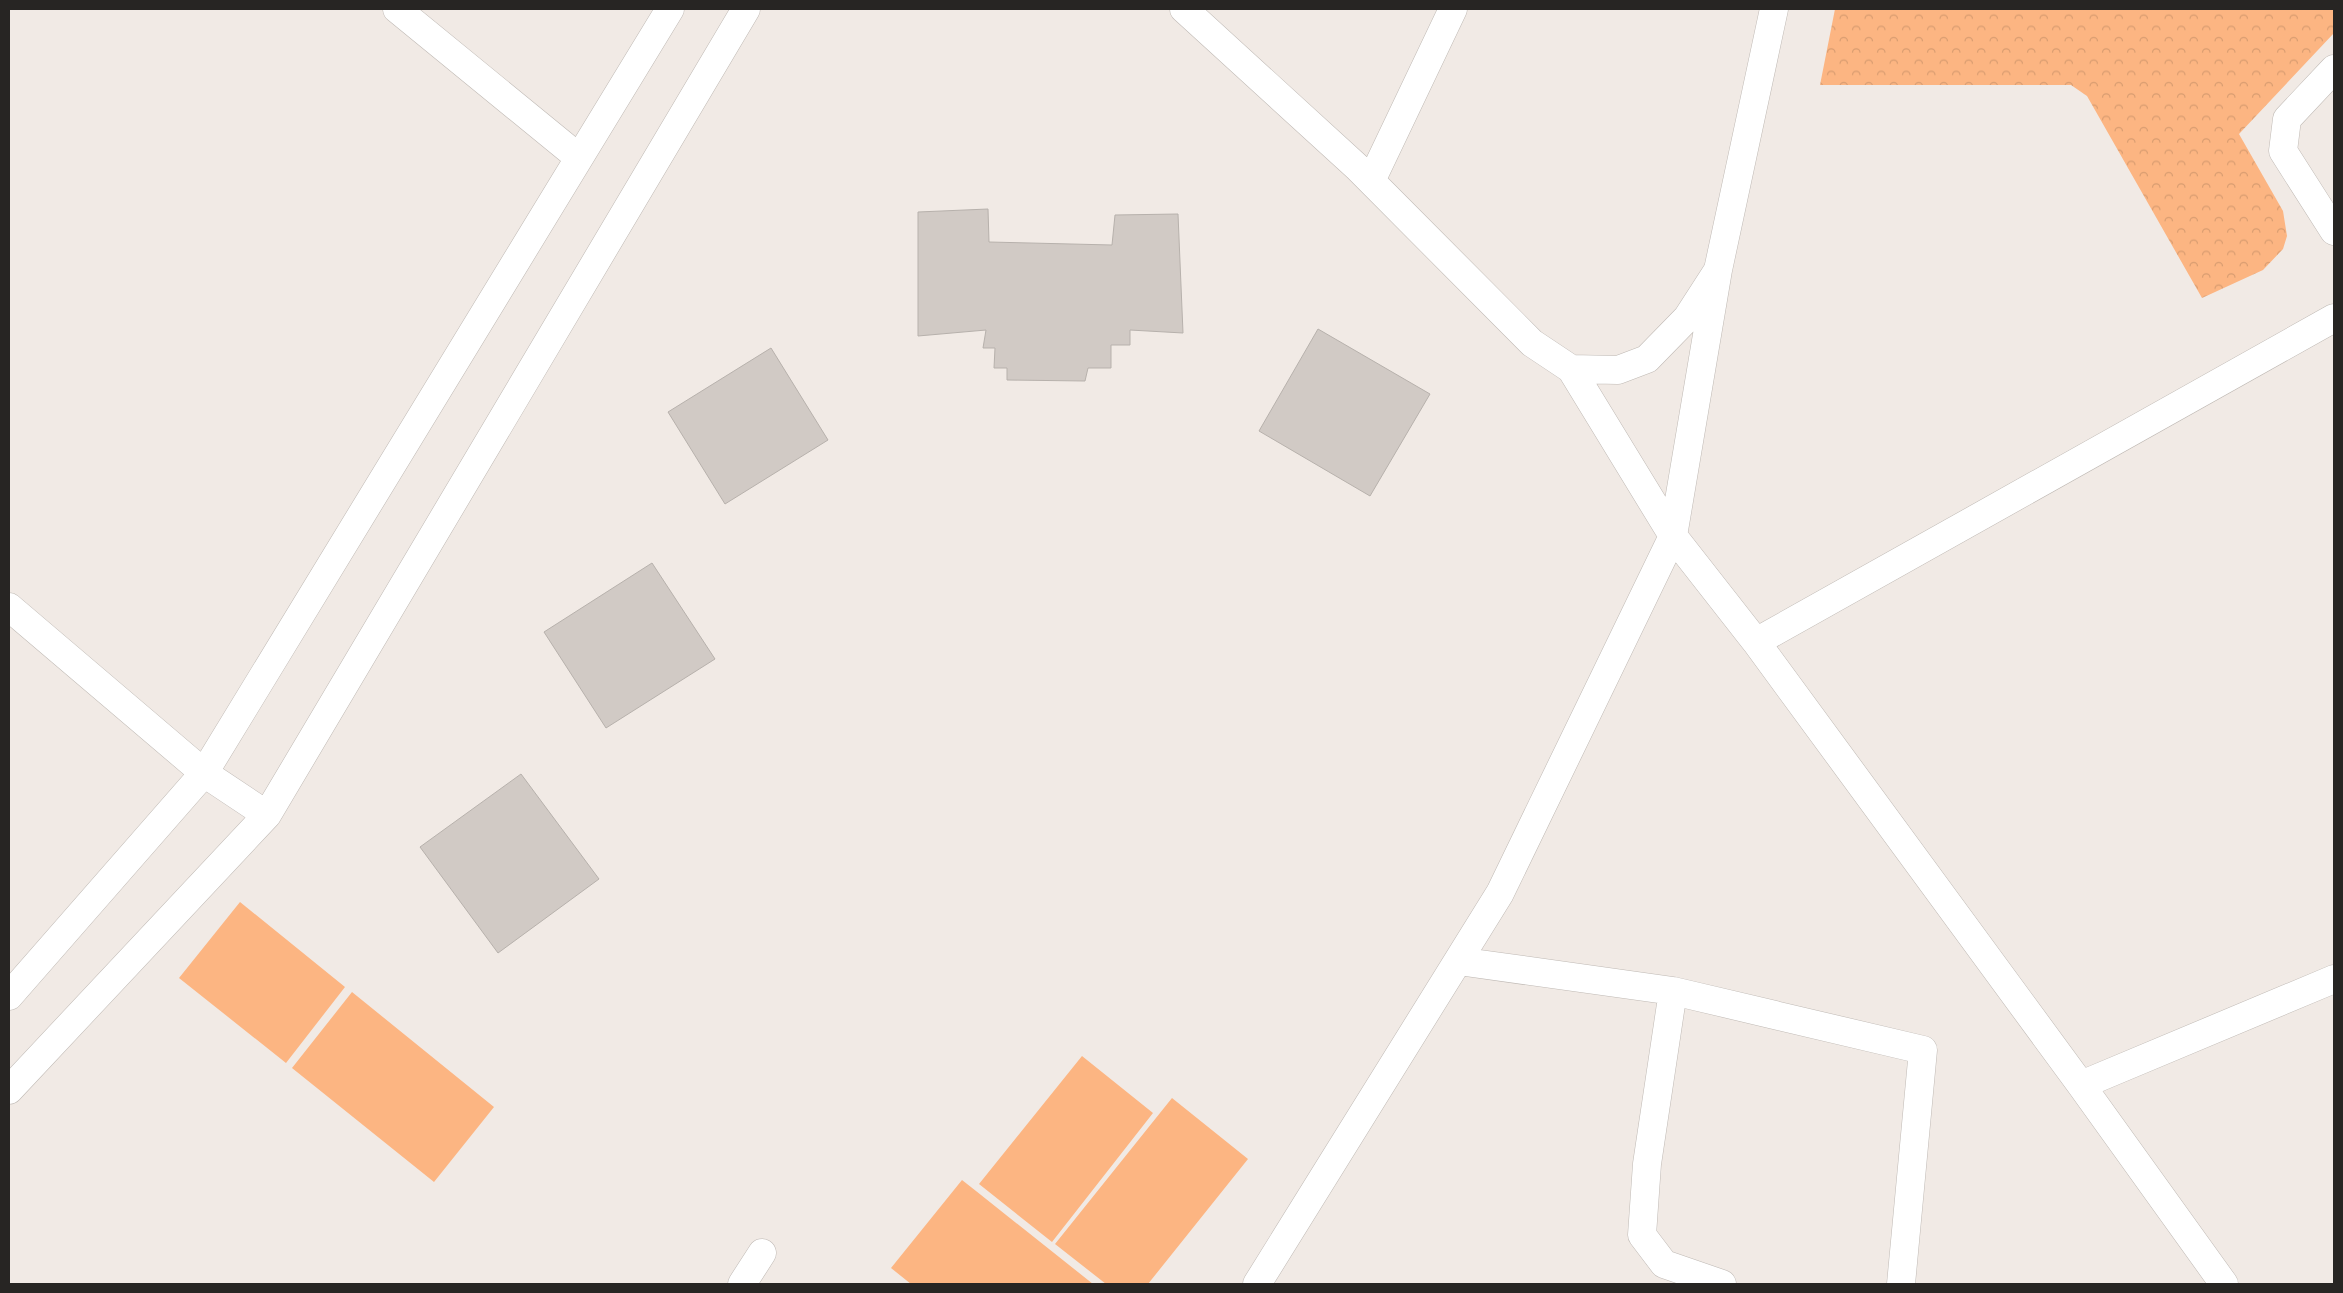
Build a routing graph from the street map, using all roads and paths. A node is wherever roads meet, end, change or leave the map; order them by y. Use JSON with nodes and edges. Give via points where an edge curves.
{"nodes":[{"id":1,"x":397,"y":9,"type":"edge"},
{"id":2,"x":670,"y":9,"type":"edge"},
{"id":3,"x":746,"y":9,"type":"edge"},
{"id":4,"x":1184,"y":9,"type":"edge"},
{"id":5,"x":1453,"y":9,"type":"edge"},
{"id":6,"x":1774,"y":9,"type":"edge"},
{"id":7,"x":2334,"y":69,"type":"edge"},
{"id":8,"x":578,"y":157,"type":"junction"},
{"id":9,"x":1371,"y":180,"type":"junction"},
{"id":10,"x":2334,"y":231,"type":"edge"},
{"id":11,"x":1718,"y":270,"type":"junction"},
{"id":12,"x":2334,"y":318,"type":"edge"},
{"id":13,"x":1571,"y":369,"type":"junction"},
{"id":14,"x":1673,"y":536,"type":"junction"},
{"id":15,"x":9,"y":607,"type":"edge"},
{"id":16,"x":1756,"y":642,"type":"junction"},
{"id":17,"x":204,"y":773,"type":"junction"},
{"id":18,"x":267,"y":815,"type":"junction"},
{"id":19,"x":1458,"y":960,"type":"junction"},
{"id":20,"x":2334,"y":979,"type":"edge"},
{"id":21,"x":1673,"y":992,"type":"junction"},
{"id":22,"x":9,"y":996,"type":"edge"},
{"id":23,"x":2081,"y":1085,"type":"junction"},
{"id":24,"x":9,"y":1090,"type":"edge"},
{"id":25,"x":762,"y":1253,"type":"dead end"},
{"id":26,"x":742,"y":1284,"type":"edge"},
{"id":27,"x":1257,"y":1284,"type":"edge"},
{"id":28,"x":1722,"y":1284,"type":"edge"},
{"id":29,"x":1901,"y":1284,"type":"edge"},
{"id":30,"x":2224,"y":1284,"type":"edge"}],
"edges":[{"from":1,"to":8,"type":"street"},
{"from":2,"to":8,"type":"street"},
{"from":3,"to":18,"type":"street"},
{"from":4,"to":9,"type":"street"},
{"from":5,"to":9,"type":"street"},
{"from":6,"to":11,"type":"street"},
{"from":7,"to":10,"type":"street","via":[[2287,119],[2282,151]]},
{"from":8,"to":17,"type":"street"},
{"from":9,"to":13,"type":"street","via":[[1532,343]]},
{"from":11,"to":13,"type":"street","via":[[1687,318],[1646,359],[1618,370]]},
{"from":11,"to":14,"type":"street"},
{"from":12,"to":16,"type":"street"},
{"from":13,"to":14,"type":"street"},
{"from":14,"to":16,"type":"street"},
{"from":14,"to":19,"type":"street","via":[[1500,893]]},
{"from":15,"to":17,"type":"street"},
{"from":16,"to":23,"type":"street"},
{"from":17,"to":18,"type":"street"},
{"from":17,"to":22,"type":"street"},
{"from":18,"to":24,"type":"street"},
{"from":19,"to":21,"type":"street"},
{"from":19,"to":27,"type":"street"},
{"from":20,"to":23,"type":"street"},
{"from":21,"to":28,"type":"street","via":[[1646,1164],[1642,1235],[1664,1264]]},
{"from":21,"to":29,"type":"street","via":[[1923,1050]]},
{"from":23,"to":30,"type":"street"},
{"from":25,"to":26,"type":"street"}]}
